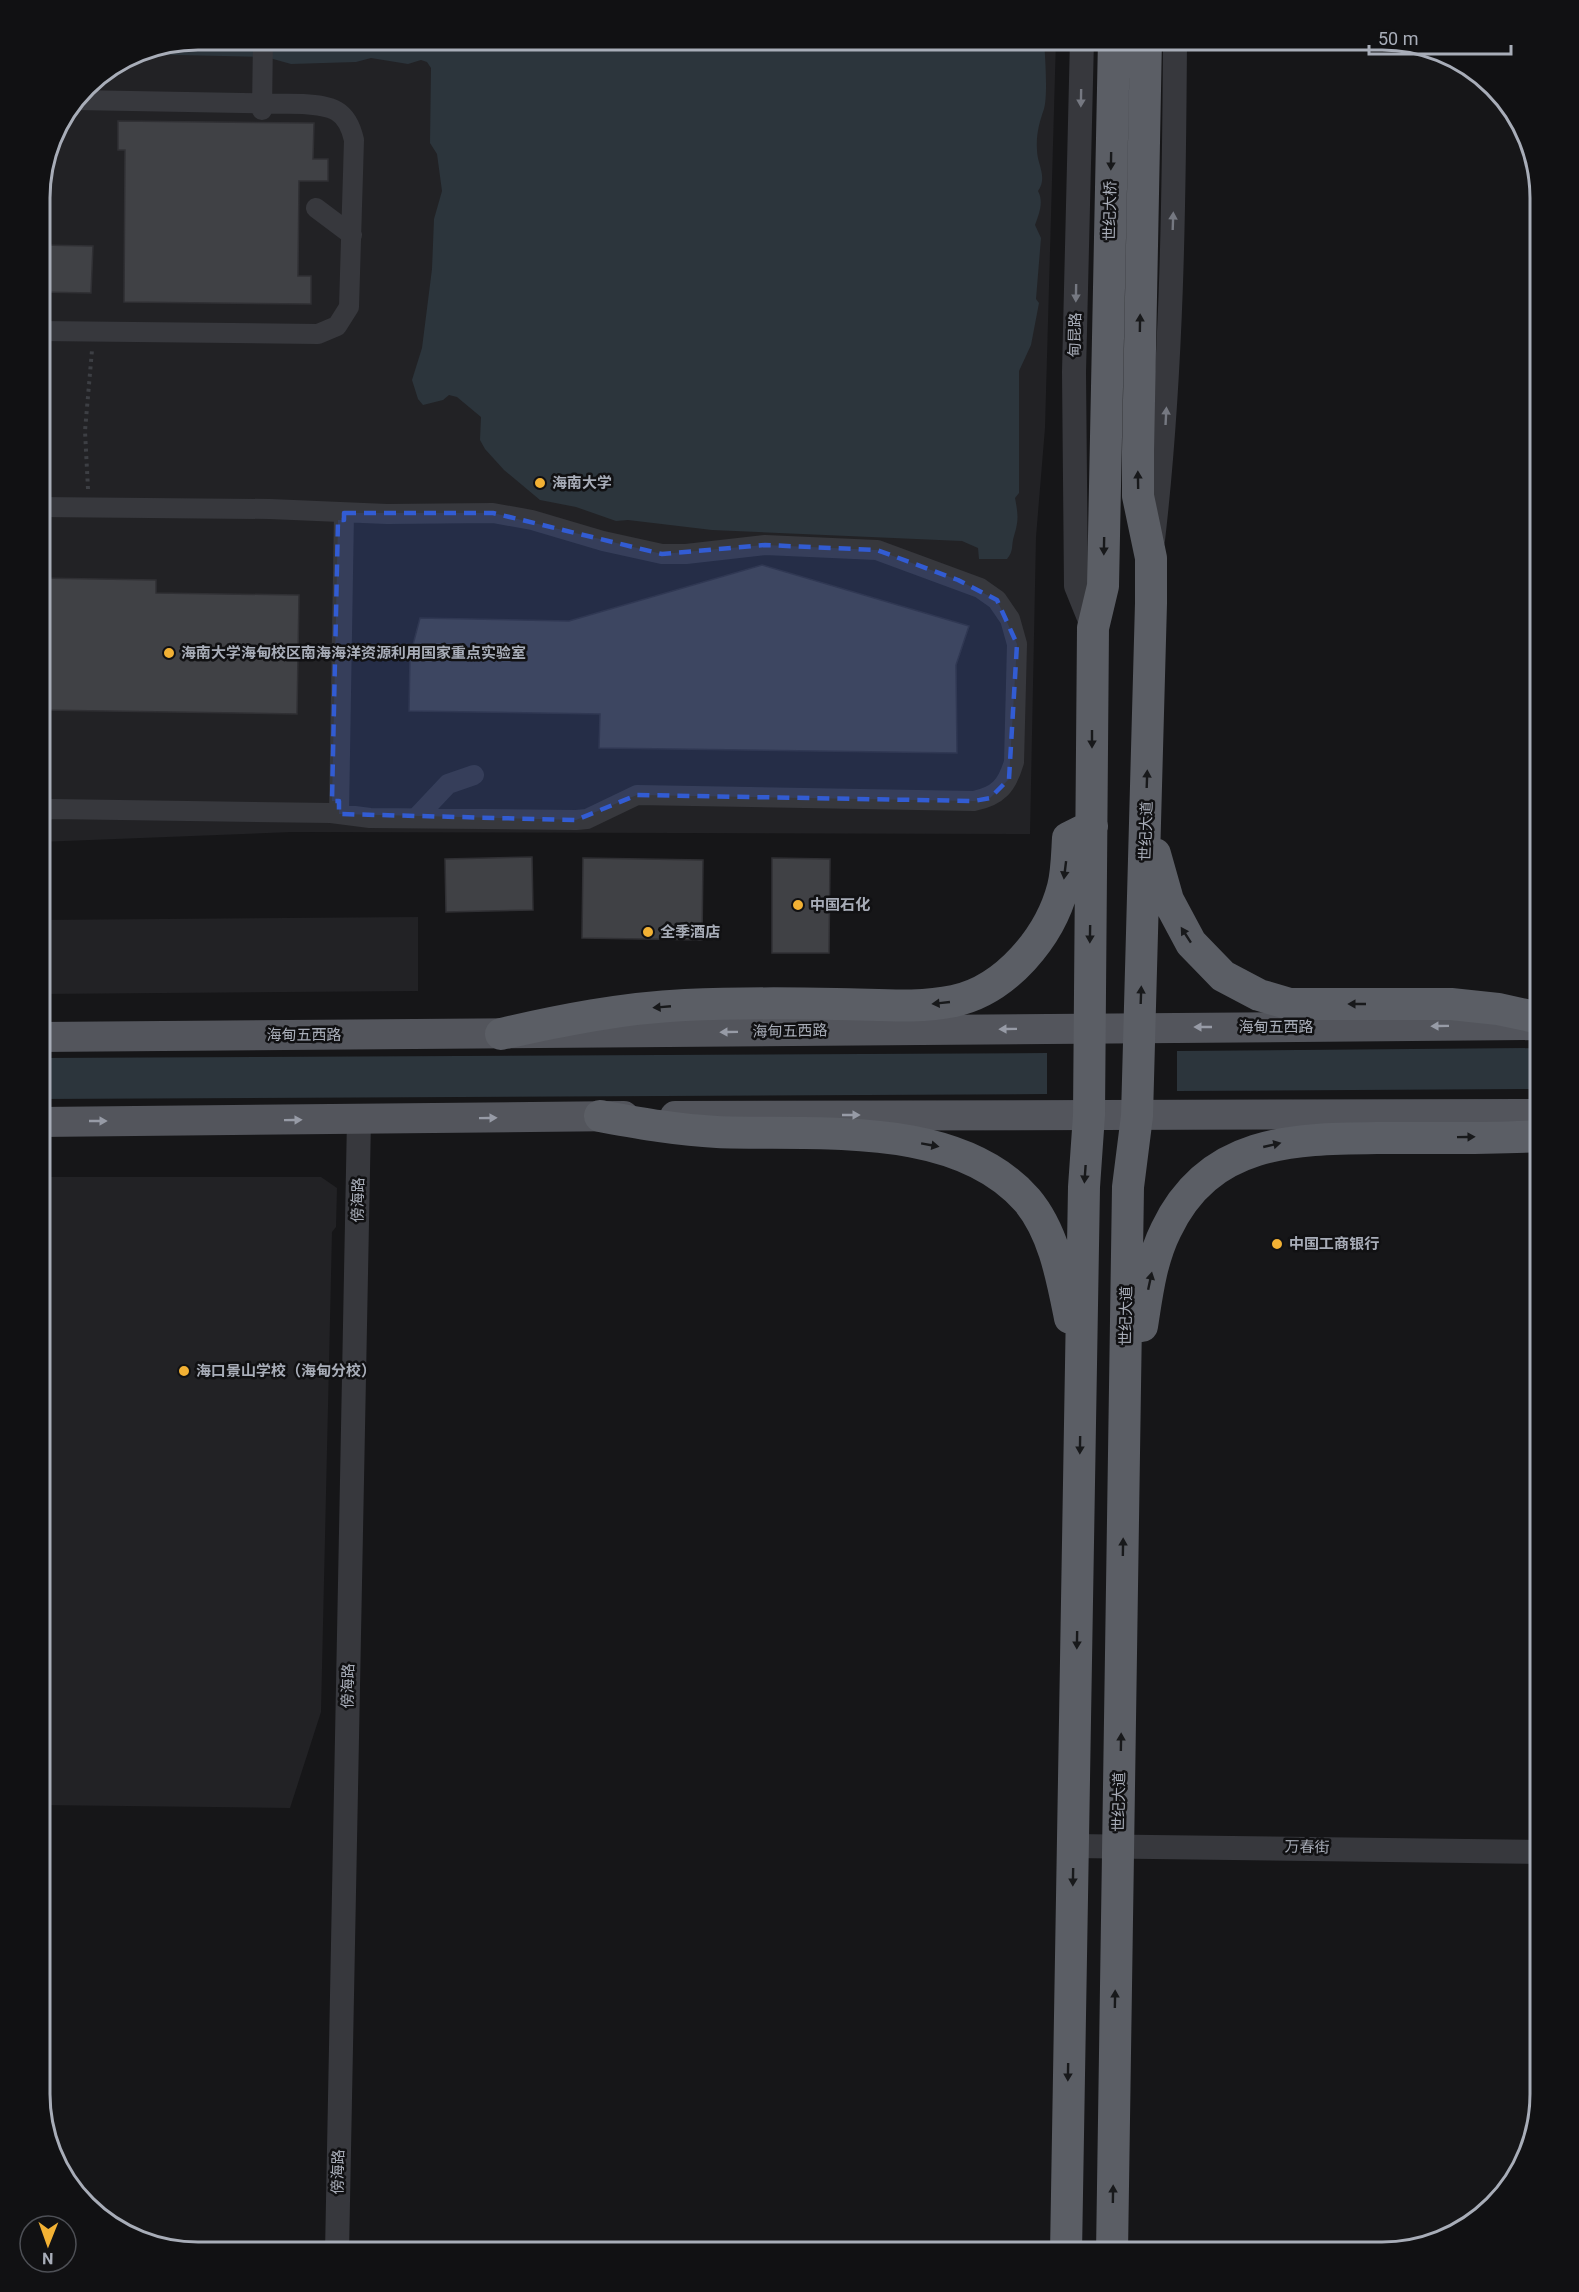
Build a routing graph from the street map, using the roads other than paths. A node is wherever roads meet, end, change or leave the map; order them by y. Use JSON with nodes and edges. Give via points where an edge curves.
{"nodes":[{"id":1,"x":263,"y":50,"type":"edge"},
{"id":2,"x":1082,"y":50,"type":"edge"},
{"id":3,"x":1114,"y":50,"type":"edge"},
{"id":4,"x":1146,"y":50,"type":"edge"},
{"id":5,"x":1175,"y":50,"type":"edge"},
{"id":6,"x":86,"y":100,"type":"edge"},
{"id":7,"x":80,"y":107,"type":"edge"},
{"id":8,"x":262,"y":107,"type":"junction"},
{"id":9,"x":316,"y":208,"type":"dead end"},
{"id":10,"x":349,"y":232,"type":"junction"},
{"id":11,"x":50,"y":323,"type":"edge"},
{"id":12,"x":50,"y":331,"type":"edge"},
{"id":13,"x":50,"y":507,"type":"edge"},
{"id":14,"x":341,"y":517,"type":"junction"},
{"id":15,"x":50,"y":518,"type":"edge"},
{"id":16,"x":1151,"y":558,"type":"junction"},
{"id":17,"x":1093,"y":628,"type":"junction"},
{"id":18,"x":474,"y":775,"type":"dead end"},
{"id":19,"x":50,"y":798,"type":"edge"},
{"id":20,"x":335,"y":808,"type":"junction"},
{"id":21,"x":50,"y":809,"type":"edge"},
{"id":22,"x":421,"y":813,"type":"junction"},
{"id":23,"x":1092,"y":826,"type":"junction"},
{"id":24,"x":1145,"y":840,"type":"junction"},
{"id":25,"x":1530,"y":1016,"type":"edge"},
{"id":26,"x":1530,"y":1025,"type":"edge"},
{"id":27,"x":1089,"y":1027,"type":"junction"},
{"id":28,"x":1140,"y":1028,"type":"junction"},
{"id":29,"x":501,"y":1034,"type":"junction"},
{"id":30,"x":50,"y":1037,"type":"edge"},
{"id":31,"x":1530,"y":1114,"type":"edge"},
{"id":32,"x":1089,"y":1115,"type":"junction"},
{"id":33,"x":600,"y":1116,"type":"junction"},
{"id":34,"x":1137,"y":1116,"type":"junction"},
{"id":35,"x":354,"y":1119,"type":"junction"},
{"id":36,"x":50,"y":1122,"type":"edge"},
{"id":37,"x":1530,"y":1136,"type":"edge"},
{"id":38,"x":1081,"y":1387,"type":"junction"},
{"id":39,"x":1125,"y":1400,"type":"junction"},
{"id":40,"x":1074,"y":1840,"type":"junction"},
{"id":41,"x":1118,"y":1840,"type":"junction"},
{"id":42,"x":1530,"y":1842,"type":"edge"},
{"id":43,"x":1530,"y":1852,"type":"edge"},
{"id":44,"x":326,"y":2242,"type":"edge"},
{"id":45,"x":337,"y":2242,"type":"edge"},
{"id":46,"x":1066,"y":2242,"type":"edge"},
{"id":47,"x":1112,"y":2242,"type":"edge"}],
"edges":[{"from":1,"to":8,"type":"street"},
{"from":2,"to":17,"type":"street","name":"甸昆路","one_way":true,"via":[[1074,372],[1076,586]]},
{"from":3,"to":17,"type":"highway","name":"世纪大桥","one_way":true,"via":[[1104,586]]},
{"from":16,"to":4,"type":"highway","name":"世纪大道","one_way":true,"via":[[1138,496]]},
{"from":16,"to":5,"type":"street","one_way":true,"via":[[1165,436],[1169,356]]},
{"from":6,"to":8,"type":"street"},
{"from":7,"to":8,"type":"street"},
{"from":8,"to":10,"type":"street","via":[[320,105],[344,116],[354,140]]},
{"from":9,"to":10,"type":"street"},
{"from":10,"to":11,"type":"street","via":[[342,307],[327,325]]},
{"from":10,"to":12,"type":"street","via":[[349,307],[344,320],[328,331]]},
{"from":13,"to":14,"type":"street","via":[[270,509]]},
{"from":14,"to":15,"type":"street"},
{"from":14,"to":20,"type":"street"},
{"from":14,"to":22,"type":"street","via":[[492,521],[666,562],[765,553],[876,558],[992,607],[1008,644],[1004,761],[995,781],[975,792],[637,787],[620,790],[586,809]]},
{"from":24,"to":16,"type":"highway","name":"世纪大道","one_way":true},
{"from":17,"to":23,"type":"highway","one_way":true},
{"from":18,"to":22,"type":"street","via":[[448,784]]},
{"from":19,"to":20,"type":"street"},
{"from":20,"to":21,"type":"street"},
{"from":20,"to":22,"type":"street"},
{"from":23,"to":27,"type":"highway","one_way":true},
{"from":23,"to":29,"type":"highway","one_way":true,"via":[[1068,838],[1063,886],[1056,908],[1035,944],[1002,977],[955,1001],[899,1005],[683,1005],[586,1015]]},
{"from":25,"to":24,"type":"highway","one_way":true,"via":[[1451,1004],[1290,1004],[1247,990],[1223,976],[1191,943],[1159,877],[1157,856]]},
{"from":28,"to":24,"type":"highway","name":"世纪大道","one_way":true},
{"from":26,"to":28,"type":"main road","name":"海甸五西路","one_way":true},
{"from":27,"to":28,"type":"main road","name":"海甸五西路"},
{"from":27,"to":29,"type":"main road","name":"海甸五西路","one_way":true},
{"from":27,"to":32,"type":"highway"},
{"from":28,"to":34,"type":"highway","name":"世纪大道"},
{"from":29,"to":30,"type":"main road","name":"海甸五西路"},
{"from":31,"to":34,"type":"main road"},
{"from":33,"to":32,"type":"main road","one_way":true},
{"from":32,"to":34,"type":"main road"},
{"from":32,"to":38,"type":"highway","one_way":true},
{"from":35,"to":33,"type":"main road","one_way":true},
{"from":33,"to":38,"type":"highway","one_way":true,"via":[[715,1132],[889,1139],[938,1146],[975,1161],[1006,1180],[1043,1225],[1055,1252],[1066,1296],[1072,1329],[1072,1366]]},
{"from":34,"to":39,"type":"highway","name":"世纪大道","via":[[1128,1187]]},
{"from":36,"to":35,"type":"main road","one_way":true},
{"from":35,"to":44,"type":"street","name":"傍海路"},
{"from":35,"to":45,"type":"street","name":"傍海路"},
{"from":39,"to":37,"type":"highway","one_way":true,"via":[[1137,1366],[1149,1284],[1162,1237],[1194,1188],[1229,1161],[1272,1145],[1311,1139]]},
{"from":38,"to":40,"type":"highway","one_way":true},
{"from":41,"to":39,"type":"highway","name":"世纪大道","one_way":true},
{"from":40,"to":41,"type":"street","name":"万春街"},
{"from":40,"to":46,"type":"highway","one_way":true},
{"from":41,"to":42,"type":"street","name":"万春街"},
{"from":41,"to":43,"type":"street","name":"万春街"},
{"from":47,"to":41,"type":"highway","name":"世纪大道","one_way":true}]}
